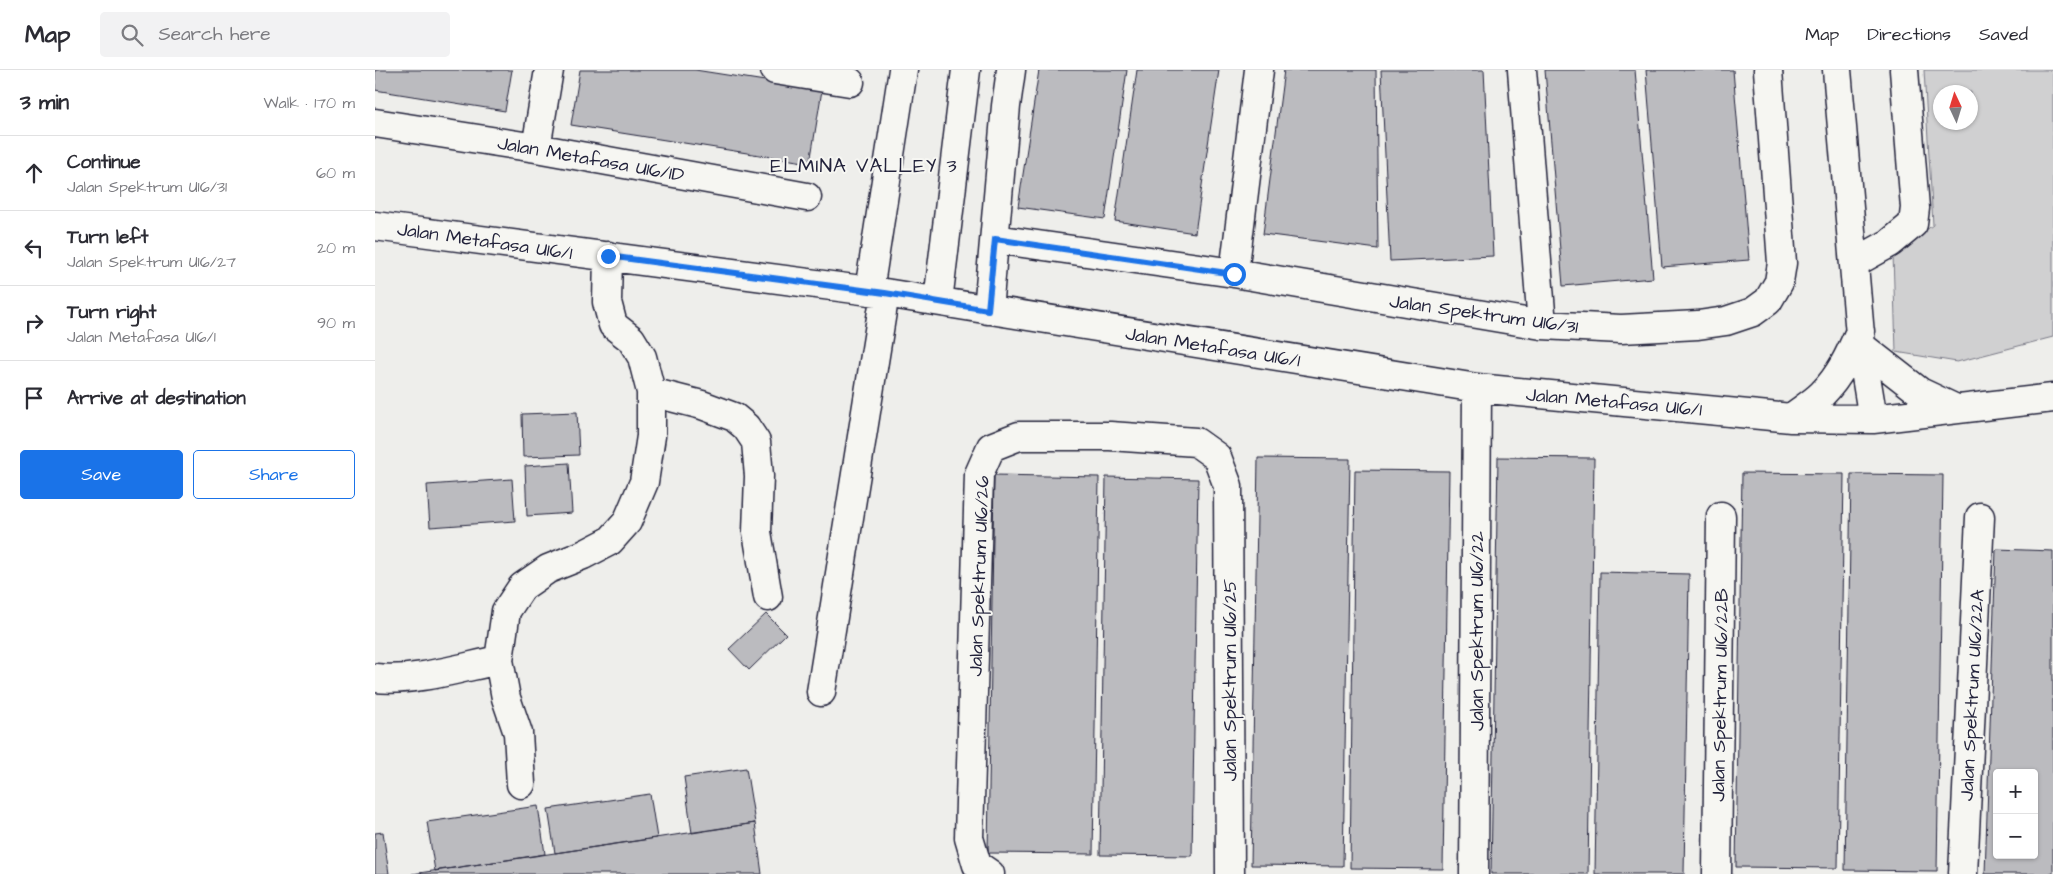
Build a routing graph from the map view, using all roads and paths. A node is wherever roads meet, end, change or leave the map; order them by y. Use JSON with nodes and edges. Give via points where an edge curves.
{"nodes":[{"id":1,"x":549,"y":70,"type":"edge"},
{"id":2,"x":775,"y":70,"type":"edge"},
{"id":3,"x":903,"y":70,"type":"edge"},
{"id":4,"x":966,"y":70,"type":"edge"},
{"id":5,"x":1011,"y":70,"type":"edge"},
{"id":6,"x":1259,"y":70,"type":"edge"},
{"id":7,"x":1522,"y":70,"type":"edge"},
{"id":8,"x":1768,"y":70,"type":"edge"},
{"id":9,"x":1837,"y":70,"type":"edge"},
{"id":10,"x":1904,"y":70,"type":"edge"},
{"id":11,"x":850,"y":82,"type":"dead end"},
{"id":12,"x":375,"y":123,"type":"edge"},
{"id":13,"x":536,"y":148,"type":"junction"},
{"id":14,"x":807,"y":197,"type":"dead end"},
{"id":15,"x":375,"y":226,"type":"edge"},
{"id":16,"x":995,"y":239,"type":"junction"},
{"id":17,"x":608,"y":256,"type":"junction"},
{"id":18,"x":1854,"y":263,"type":"junction"},
{"id":19,"x":1234,"y":274,"type":"junction"},
{"id":20,"x":877,"y":292,"type":"junction"},
{"id":21,"x":938,"y":301,"type":"junction"},
{"id":22,"x":988,"y":310,"type":"junction"},
{"id":23,"x":1542,"y":325,"type":"junction"},
{"id":24,"x":1861,"y":338,"type":"junction"},
{"id":25,"x":1477,"y":388,"type":"junction"},
{"id":26,"x":651,"y":392,"type":"junction"},
{"id":27,"x":2053,"y":398,"type":"edge"},
{"id":28,"x":1956,"y":409,"type":"junction"},
{"id":29,"x":1791,"y":418,"type":"junction"},
{"id":30,"x":1873,"y":419,"type":"junction"},
{"id":31,"x":1228,"y":486,"type":"joint"},
{"id":32,"x":1721,"y":516,"type":"dead end"},
{"id":33,"x":1980,"y":517,"type":"dead end"},
{"id":34,"x":768,"y":597,"type":"dead end"},
{"id":35,"x":499,"y":660,"type":"junction"},
{"id":36,"x":375,"y":678,"type":"edge"},
{"id":37,"x":821,"y":692,"type":"dead end"},
{"id":38,"x":521,"y":784,"type":"dead end"},
{"id":39,"x":990,"y":874,"type":"edge"},
{"id":40,"x":1230,"y":874,"type":"edge"},
{"id":41,"x":1474,"y":874,"type":"edge"},
{"id":42,"x":1717,"y":874,"type":"edge"},
{"id":43,"x":1963,"y":874,"type":"edge"}],
"edges":[{"from":1,"to":13,"type":"street"},
{"from":2,"to":11,"type":"street"},
{"from":3,"to":20,"type":"street"},
{"from":4,"to":21,"type":"street"},
{"from":5,"to":16,"type":"street"},
{"from":6,"to":19,"type":"street"},
{"from":7,"to":23,"type":"street"},
{"from":8,"to":23,"type":"street","name":"Jalan Spektrum U16/31","via":[[1782,263],[1779,282],[1768,300],[1753,312],[1726,321],[1698,325],[1621,329]]},
{"from":9,"to":18,"type":"street"},
{"from":10,"to":18,"type":"street","via":[[1915,208],[1913,224],[1890,243]]},
{"from":12,"to":13,"type":"street","name":"Jalan Metafasa U16/1D"},
{"from":13,"to":14,"type":"street","name":"Jalan Metafasa U16/1D"},
{"from":15,"to":17,"type":"street","name":"Jalan Metafasa U16/1"},
{"from":16,"to":19,"type":"street","name":"Jalan Spektrum U16/31"},
{"from":16,"to":22,"type":"street"},
{"from":17,"to":20,"type":"street","name":"Jalan Metafasa U16/1"},
{"from":17,"to":26,"type":"street","via":[[607,302],[613,324],[631,339],[641,357]]},
{"from":18,"to":24,"type":"street"},
{"from":19,"to":23,"type":"street","name":"Jalan Spektrum U16/31"},
{"from":20,"to":21,"type":"street","name":"Jalan Metafasa U16/1"},
{"from":20,"to":37,"type":"street"},
{"from":21,"to":22,"type":"street","name":"Jalan Metafasa U16/1"},
{"from":22,"to":25,"type":"street","name":"Jalan Metafasa U16/1"},
{"from":24,"to":28,"type":"street","via":[[1920,392]]},
{"from":24,"to":29,"type":"street","via":[[1822,394]]},
{"from":24,"to":30,"type":"street"},
{"from":25,"to":29,"type":"street","name":"Jalan Metafasa U16/1"},
{"from":25,"to":41,"type":"street","name":"Jalan Spektrum U16/22"},
{"from":26,"to":34,"type":"street","via":[[733,417],[747,427],[756,442],[759,476],[757,532]]},
{"from":26,"to":35,"type":"street","via":[[651,436],[644,482],[627,522],[610,541],[548,569],[522,587],[506,611]]},
{"from":27,"to":28,"type":"street","name":"Jalan Metafasa U16/1"},
{"from":28,"to":30,"type":"street","name":"Jalan Metafasa U16/1"},
{"from":29,"to":30,"type":"street","name":"Jalan Metafasa U16/1"},
{"from":31,"to":39,"type":"street","name":"Jalan Spektrum U16/26","via":[[1217,458],[1195,442],[1111,436],[1019,436],[991,447],[979,474],[969,838],[977,865]]},
{"from":31,"to":40,"type":"street","name":"Jalan Spektrum U16/25"},
{"from":32,"to":42,"type":"street","name":"Jalan Spektrum U16/22B"},
{"from":33,"to":43,"type":"street","name":"Jalan Spektrum U16/22A"},
{"from":35,"to":36,"type":"street","via":[[394,680]]},
{"from":35,"to":38,"type":"street","via":[[518,733]]}]}
